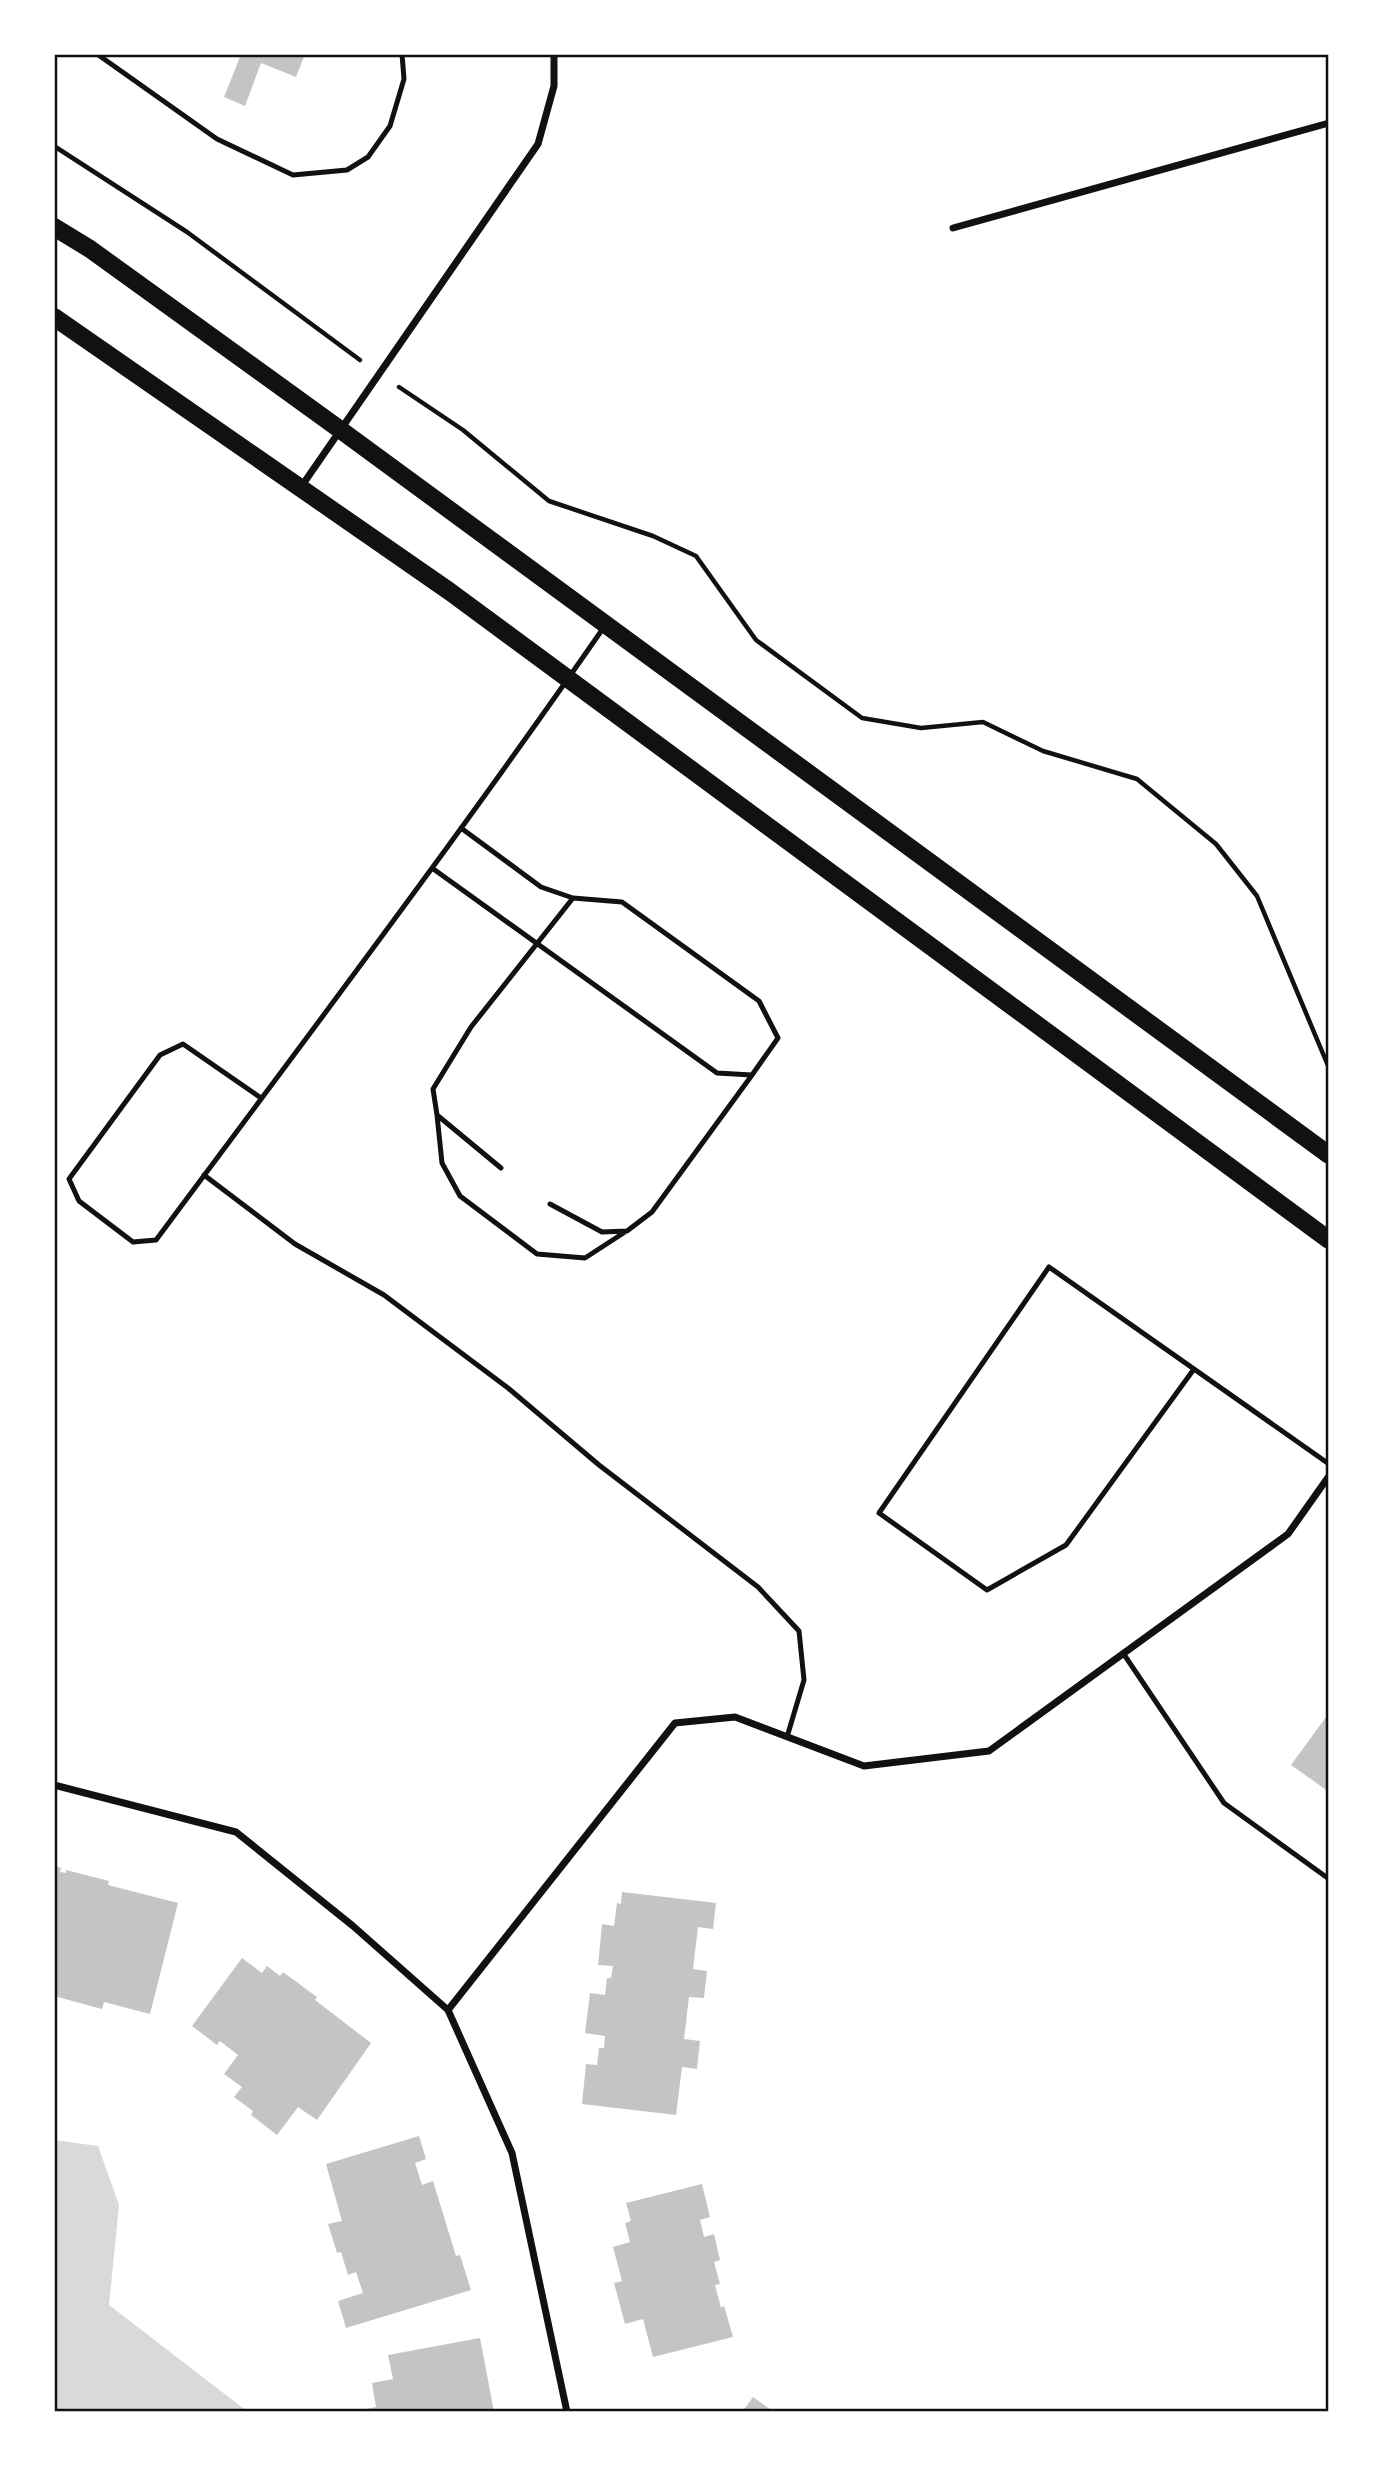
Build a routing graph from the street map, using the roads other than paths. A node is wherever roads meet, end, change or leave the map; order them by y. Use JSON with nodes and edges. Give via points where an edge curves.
{"nodes":[{"id":1,"x":97,"y":54,"type":"edge"},
{"id":2,"x":402,"y":54,"type":"edge"},
{"id":3,"x":554,"y":54,"type":"edge"},
{"id":4,"x":1329,"y":123,"type":"edge"},
{"id":5,"x":54,"y":227,"type":"edge"},
{"id":6,"x":953,"y":228,"type":"dead end"},
{"id":7,"x":54,"y":317,"type":"edge"},
{"id":8,"x":342,"y":431,"type":"junction"},
{"id":9,"x":300,"y":488,"type":"junction"},
{"id":10,"x":606,"y":624,"type":"junction"},
{"id":11,"x":568,"y":679,"type":"junction"},
{"id":12,"x":461,"y":828,"type":"junction"},
{"id":13,"x":432,"y":867,"type":"junction"},
{"id":14,"x":573,"y":898,"type":"junction"},
{"id":15,"x":536,"y":943,"type":"junction"},
{"id":16,"x":752,"y":1075,"type":"junction"},
{"id":17,"x":261,"y":1098,"type":"junction"},
{"id":18,"x":437,"y":1115,"type":"junction"},
{"id":19,"x":1329,"y":1155,"type":"edge"},
{"id":20,"x":501,"y":1168,"type":"dead end"},
{"id":21,"x":204,"y":1175,"type":"junction"},
{"id":22,"x":550,"y":1204,"type":"dead end"},
{"id":23,"x":627,"y":1231,"type":"junction"},
{"id":24,"x":1329,"y":1240,"type":"edge"},
{"id":25,"x":1194,"y":1369,"type":"junction"},
{"id":26,"x":1329,"y":1464,"type":"edge"},
{"id":27,"x":1329,"y":1476,"type":"edge"},
{"id":28,"x":1123,"y":1653,"type":"junction"},
{"id":29,"x":787,"y":1737,"type":"junction"},
{"id":30,"x":54,"y":1785,"type":"edge"},
{"id":31,"x":1329,"y":1879,"type":"edge"},
{"id":32,"x":448,"y":2010,"type":"junction"},
{"id":33,"x":566,"y":2412,"type":"edge"}],
"edges":[{"from":1,"to":2,"type":"lane","via":[[217,139],[293,175],[347,170],[368,157],[390,126],[404,79]]},
{"from":3,"to":8,"type":"street","via":[[554,86],[538,144]]},
{"from":4,"to":6,"type":"street"},
{"from":5,"to":8,"type":"main road"},
{"from":7,"to":9,"type":"main road"},
{"from":8,"to":9,"type":"street"},
{"from":8,"to":10,"type":"main road"},
{"from":9,"to":11,"type":"main road"},
{"from":10,"to":11,"type":"lane"},
{"from":10,"to":19,"type":"main road"},
{"from":11,"to":12,"type":"lane"},
{"from":11,"to":24,"type":"main road"},
{"from":12,"to":13,"type":"lane"},
{"from":12,"to":14,"type":"lane","via":[[541,887]]},
{"from":13,"to":15,"type":"lane"},
{"from":13,"to":17,"type":"lane"},
{"from":14,"to":15,"type":"lane"},
{"from":14,"to":16,"type":"lane","via":[[622,902],[759,1001],[778,1038]]},
{"from":15,"to":16,"type":"lane","via":[[716,1073]]},
{"from":15,"to":18,"type":"lane","via":[[471,1027],[433,1089]]},
{"from":16,"to":23,"type":"lane","via":[[652,1212]]},
{"from":17,"to":21,"type":"lane"},
{"from":17,"to":21,"type":"lane","via":[[183,1044],[160,1055],[69,1179],[79,1201],[133,1242],[156,1240]]},
{"from":18,"to":20,"type":"lane"},
{"from":18,"to":23,"type":"lane","via":[[442,1163],[460,1196],[537,1254],[585,1258]]},
{"from":21,"to":29,"type":"lane","via":[[295,1244],[384,1295],[758,1587],[799,1631],[804,1680]]},
{"from":22,"to":23,"type":"lane","via":[[601,1232]]},
{"from":25,"to":25,"type":"lane","via":[[1049,1267],[879,1513],[987,1590],[1066,1545]]},
{"from":25,"to":26,"type":"lane"},
{"from":27,"to":28,"type":"street","via":[[1288,1534]]},
{"from":28,"to":29,"type":"street","via":[[989,1751],[864,1766]]},
{"from":28,"to":31,"type":"lane","via":[[1224,1803]]},
{"from":29,"to":32,"type":"street","via":[[735,1717],[675,1723]]},
{"from":30,"to":32,"type":"street","via":[[236,1832]]},
{"from":32,"to":33,"type":"street","via":[[512,2153]]}]}
